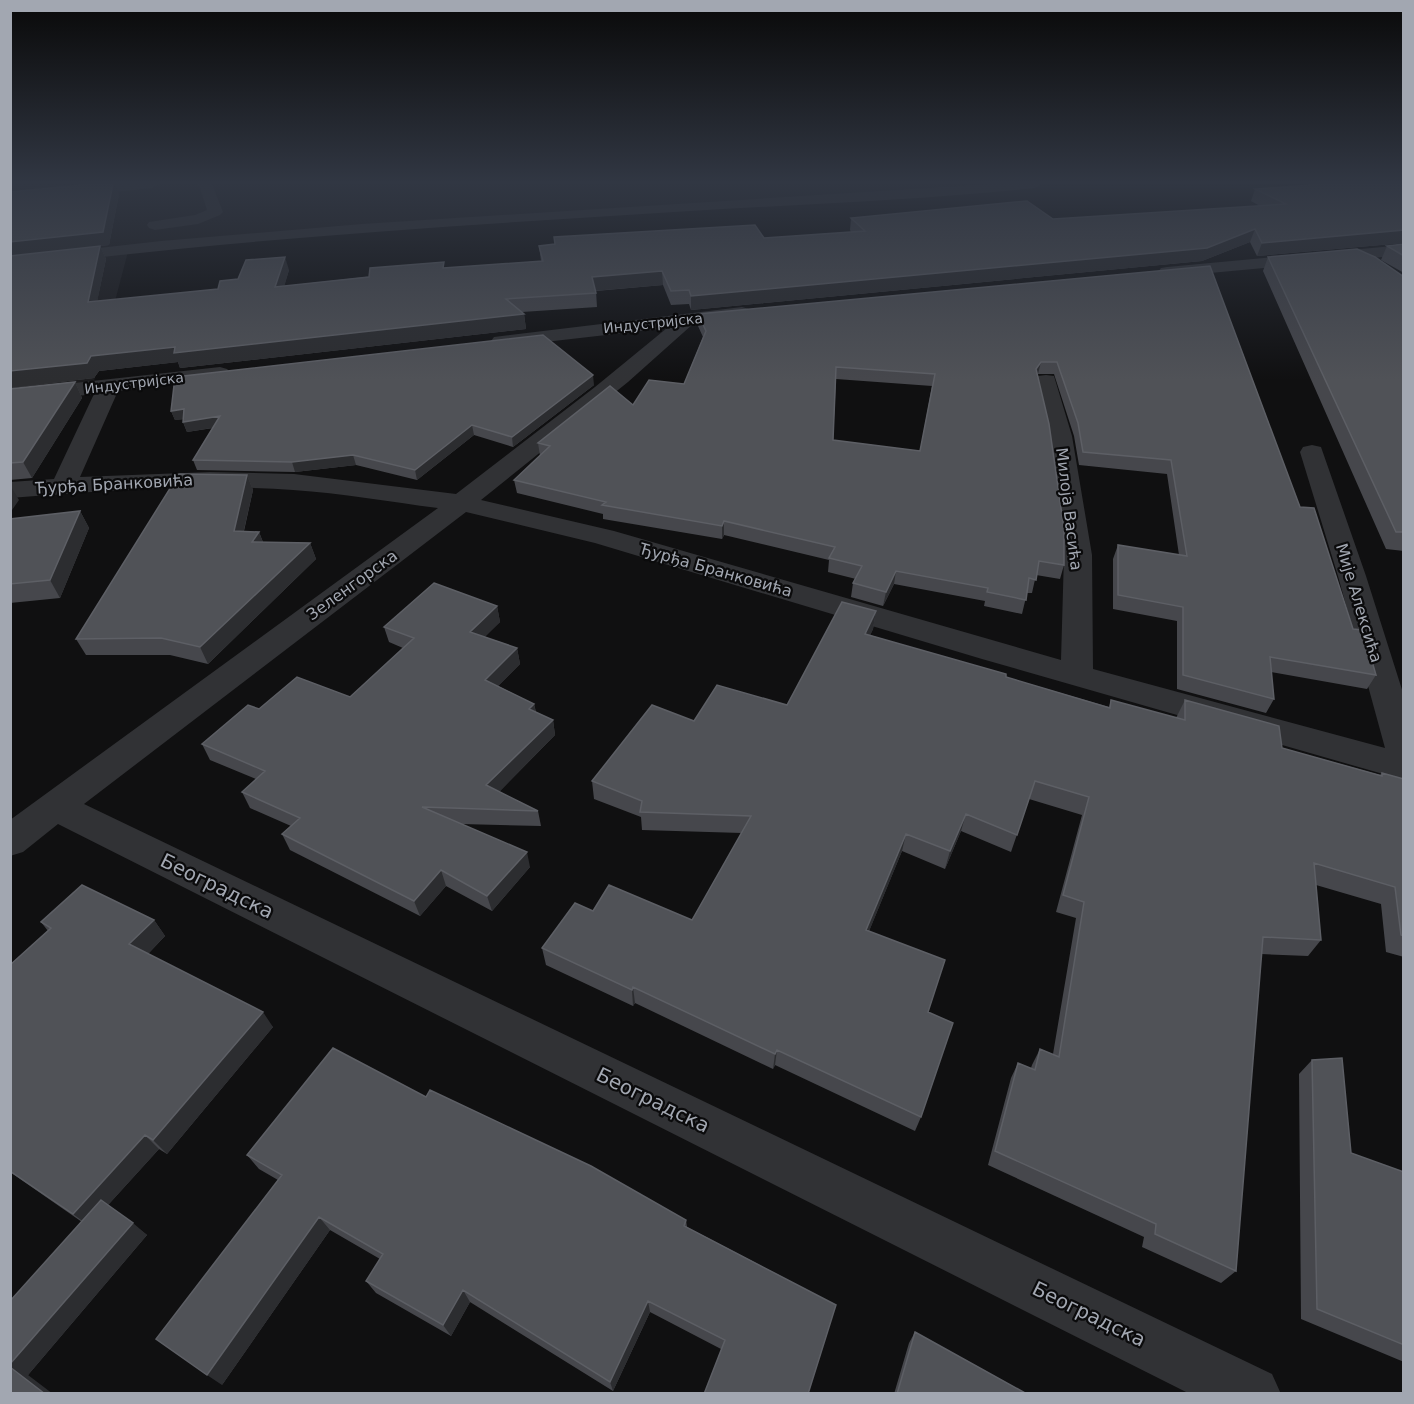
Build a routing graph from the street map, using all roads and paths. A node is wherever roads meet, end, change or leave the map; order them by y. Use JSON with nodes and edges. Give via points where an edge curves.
{"nodes":[{"id":1,"x":106,"y":250,"type":"edge"},
{"id":2,"x":1404,"y":250,"type":"edge"},
{"id":3,"x":1354,"y":255,"type":"junction"},
{"id":4,"x":10,"y":263,"type":"edge"},
{"id":5,"x":1385,"y":271,"type":"edge"},
{"id":6,"x":1153,"y":274,"type":"edge"},
{"id":7,"x":763,"y":311,"type":"edge"},
{"id":8,"x":687,"y":320,"type":"junction"},
{"id":9,"x":478,"y":343,"type":"edge"},
{"id":10,"x":240,"y":371,"type":"edge"},
{"id":11,"x":1046,"y":381,"type":"edge"},
{"id":12,"x":109,"y":386,"type":"junction"},
{"id":13,"x":10,"y":397,"type":"edge"},
{"id":14,"x":1312,"y":452,"type":"dead end"},
{"id":15,"x":64,"y":485,"type":"junction"},
{"id":16,"x":10,"y":490,"type":"edge"},
{"id":17,"x":463,"y":503,"type":"junction"},
{"id":18,"x":1077,"y":674,"type":"junction"},
{"id":19,"x":1404,"y":754,"type":"edge"},
{"id":20,"x":1404,"y":767,"type":"edge"},
{"id":21,"x":55,"y":806,"type":"junction"},
{"id":22,"x":10,"y":842,"type":"edge"},
{"id":23,"x":1252,"y":1394,"type":"edge"}],
"edges":[{"from":1,"to":4,"type":"street"},
{"from":2,"to":3,"type":"street"},
{"from":3,"to":5,"type":"street"},
{"from":3,"to":6,"type":"street"},
{"from":7,"to":8,"type":"street","name":"Индустријска"},
{"from":8,"to":9,"type":"street","name":"Индустријска"},
{"from":8,"to":17,"type":"street","name":"Зеленгорска"},
{"from":10,"to":12,"type":"street","name":"Индустријска"},
{"from":11,"to":18,"type":"street","name":"Милоја Васића","via":[[1060,436],[1078,555]]},
{"from":12,"to":13,"type":"street","name":"Индустријска"},
{"from":12,"to":15,"type":"street"},
{"from":14,"to":19,"type":"street","name":"Мије Алексића"},
{"from":15,"to":16,"type":"street","name":"Ђурђа Бранковића"},
{"from":15,"to":17,"type":"street","name":"Ђурђа Бранковића","via":[[210,480],[294,482]]},
{"from":17,"to":18,"type":"street","name":"Ђурђа Бранковића","via":[[603,537]]},
{"from":17,"to":21,"type":"street","name":"Зеленгорска"},
{"from":18,"to":20,"type":"street","name":"Ђурђа Бранковића"},
{"from":21,"to":22,"type":"street","name":"Зеленгорска"},
{"from":21,"to":23,"type":"street","name":"Београдска"}]}
